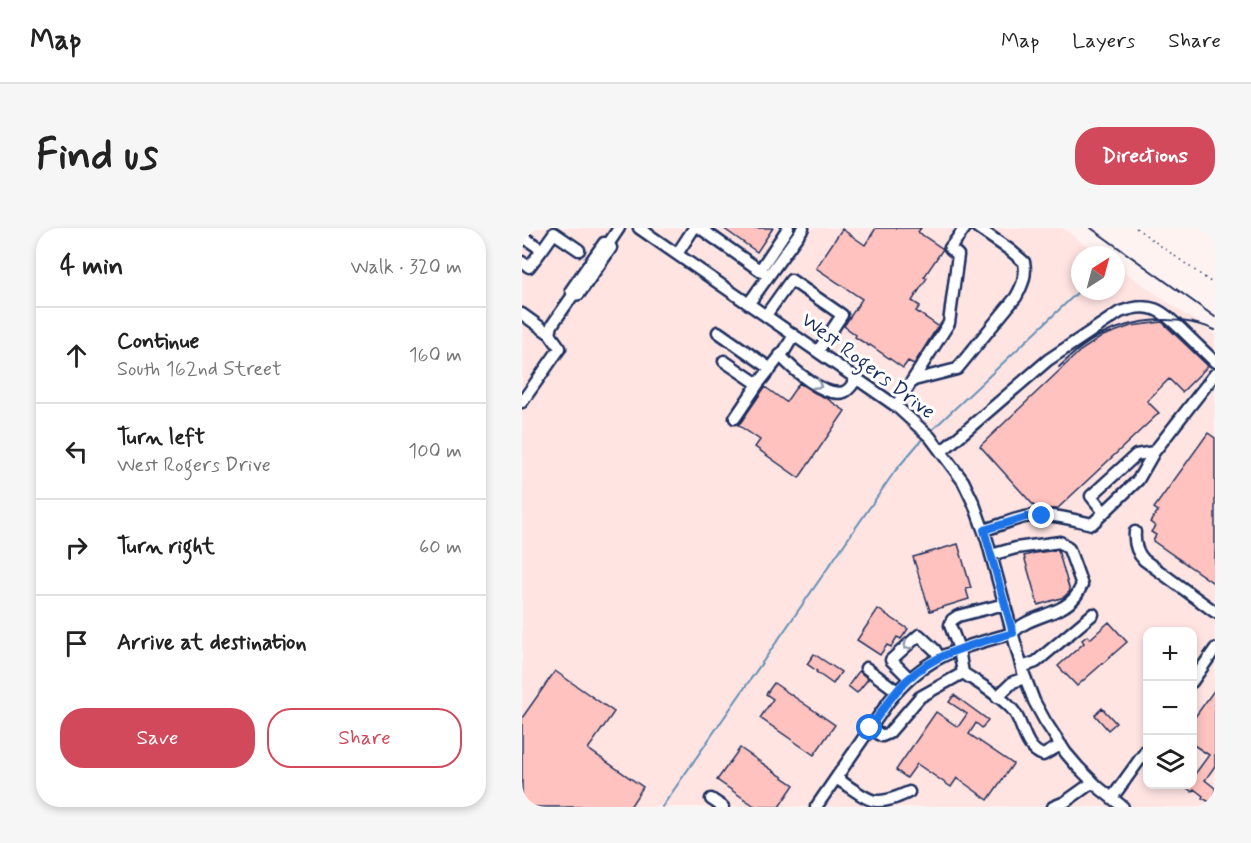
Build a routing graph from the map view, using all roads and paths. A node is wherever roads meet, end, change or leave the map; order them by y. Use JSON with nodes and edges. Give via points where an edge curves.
{"nodes":[{"id":1,"x":620,"y":228,"type":"edge"},
{"id":2,"x":639,"y":228,"type":"edge"},
{"id":3,"x":694,"y":228,"type":"edge"},
{"id":4,"x":700,"y":228,"type":"edge"},
{"id":5,"x":788,"y":228,"type":"edge"},
{"id":6,"x":803,"y":228,"type":"edge"},
{"id":7,"x":965,"y":228,"type":"edge"},
{"id":8,"x":978,"y":228,"type":"edge"},
{"id":9,"x":1136,"y":228,"type":"edge"},
{"id":10,"x":522,"y":236,"type":"edge"},
{"id":11,"x":542,"y":250,"type":"junction"},
{"id":12,"x":579,"y":250,"type":"dead end"},
{"id":13,"x":677,"y":254,"type":"junction"},
{"id":14,"x":522,"y":262,"type":"edge"},
{"id":15,"x":764,"y":273,"type":"junction"},
{"id":16,"x":1215,"y":285,"type":"edge"},
{"id":17,"x":749,"y":303,"type":"junction"},
{"id":18,"x":522,"y":314,"type":"edge"},
{"id":19,"x":766,"y":315,"type":"junction"},
{"id":20,"x":718,"y":332,"type":"dead end"},
{"id":21,"x":550,"y":334,"type":"junction"},
{"id":22,"x":794,"y":335,"type":"junction"},
{"id":23,"x":818,"y":351,"type":"junction"},
{"id":24,"x":780,"y":355,"type":"junction"},
{"id":25,"x":724,"y":361,"type":"dead end"},
{"id":26,"x":1215,"y":362,"type":"edge"},
{"id":27,"x":771,"y":369,"type":"junction"},
{"id":28,"x":1215,"y":374,"type":"edge"},
{"id":29,"x":857,"y":378,"type":"junction"},
{"id":30,"x":914,"y":380,"type":"junction"},
{"id":31,"x":758,"y":384,"type":"junction"},
{"id":32,"x":522,"y":402,"type":"edge"},
{"id":33,"x":896,"y":406,"type":"junction"},
{"id":34,"x":735,"y":418,"type":"dead end"},
{"id":35,"x":941,"y":452,"type":"junction"},
{"id":36,"x":1155,"y":453,"type":"junction"},
{"id":37,"x":1104,"y":512,"type":"junction"},
{"id":38,"x":984,"y":530,"type":"junction"},
{"id":39,"x":1135,"y":532,"type":"dead end"},
{"id":40,"x":991,"y":555,"type":"junction"},
{"id":41,"x":1005,"y":604,"type":"junction"},
{"id":42,"x":1215,"y":612,"type":"edge"},
{"id":43,"x":1094,"y":614,"type":"dead end"},
{"id":44,"x":1013,"y":633,"type":"junction"},
{"id":45,"x":959,"y":649,"type":"junction"},
{"id":46,"x":1215,"y":649,"type":"edge"},
{"id":47,"x":939,"y":657,"type":"junction"},
{"id":48,"x":866,"y":668,"type":"dead end"},
{"id":49,"x":963,"y":672,"type":"junction"},
{"id":50,"x":1023,"y":673,"type":"junction"},
{"id":51,"x":909,"y":678,"type":"junction"},
{"id":52,"x":1193,"y":681,"type":"edge"},
{"id":53,"x":897,"y":691,"type":"junction"},
{"id":54,"x":997,"y":697,"type":"junction"},
{"id":55,"x":870,"y":728,"type":"junction"},
{"id":56,"x":1060,"y":745,"type":"junction"},
{"id":57,"x":1143,"y":755,"type":"edge"},
{"id":58,"x":836,"y":778,"type":"junction"},
{"id":59,"x":1093,"y":782,"type":"junction"},
{"id":60,"x":909,"y":792,"type":"dead end"},
{"id":61,"x":1112,"y":798,"type":"junction"},
{"id":62,"x":711,"y":799,"type":"dead end"},
{"id":63,"x":818,"y":806,"type":"edge"},
{"id":64,"x":723,"y":807,"type":"edge"},
{"id":65,"x":1053,"y":807,"type":"edge"},
{"id":66,"x":1123,"y":807,"type":"edge"}],
"edges":[{"from":1,"to":21,"type":"street","via":[[609,243],[604,243],[571,290],[573,295]]},
{"from":2,"to":13,"type":"street","name":"West Rogers Drive"},
{"from":3,"to":13,"type":"street"},
{"from":4,"to":15,"type":"street"},
{"from":5,"to":15,"type":"street"},
{"from":6,"to":15,"type":"street"},
{"from":7,"to":30,"type":"street","via":[[950,249],[958,255],[949,323]]},
{"from":8,"to":30,"type":"street","via":[[1024,262],[1024,280],[1016,297],[957,369]]},
{"from":9,"to":16,"type":"path"},
{"from":10,"to":11,"type":"street"},
{"from":11,"to":12,"type":"street","via":[[554,233]]},
{"from":11,"to":14,"type":"street","via":[[529,267]]},
{"from":13,"to":17,"type":"street","name":"West Rogers Drive"},
{"from":15,"to":17,"type":"street"},
{"from":17,"to":19,"type":"street","name":"West Rogers Drive"},
{"from":18,"to":21,"type":"street"},
{"from":19,"to":22,"type":"street","name":"West Rogers Drive"},
{"from":19,"to":23,"type":"street","via":[[791,280],[842,315]]},
{"from":20,"to":27,"type":"street"},
{"from":21,"to":32,"type":"street","via":[[560,348]]},
{"from":22,"to":23,"type":"street","name":"West Rogers Drive"},
{"from":22,"to":24,"type":"street"},
{"from":23,"to":29,"type":"street","name":"West Rogers Drive"},
{"from":24,"to":27,"type":"street"},
{"from":24,"to":29,"type":"street","one_way":true,"via":[[820,388],[842,393]]},
{"from":25,"to":31,"type":"street"},
{"from":26,"to":35,"type":"street","via":[[1166,315],[1153,308],[1132,307],[1048,360]]},
{"from":27,"to":31,"type":"street"},
{"from":28,"to":36,"type":"street"},
{"from":29,"to":33,"type":"street","name":"West Rogers Drive"},
{"from":30,"to":33,"type":"street"},
{"from":31,"to":34,"type":"street"},
{"from":33,"to":35,"type":"street","name":"West Rogers Drive","via":[[928,434]]},
{"from":35,"to":38,"type":"street","name":"West Rogers Drive","via":[[969,493]]},
{"from":36,"to":37,"type":"street","via":[[1138,480]]},
{"from":36,"to":37,"type":"street","via":[[1136,455],[1091,496]]},
{"from":37,"to":38,"type":"street","via":[[1092,524],[1032,516]]},
{"from":38,"to":40,"type":"street","name":"West Rogers Drive"},
{"from":39,"to":42,"type":"street","via":[[1135,544],[1144,560]]},
{"from":40,"to":41,"type":"street","name":"West Rogers Drive"},
{"from":40,"to":44,"type":"street","via":[[1060,542],[1069,549],[1082,585],[1075,598],[1018,626]]},
{"from":41,"to":44,"type":"street","name":"West Rogers Drive"},
{"from":41,"to":45,"type":"street","via":[[952,620],[950,626]]},
{"from":43,"to":50,"type":"street"},
{"from":44,"to":45,"type":"street"},
{"from":44,"to":50,"type":"street","name":"West Rogers Drive"},
{"from":45,"to":47,"type":"street"},
{"from":45,"to":49,"type":"street"},
{"from":46,"to":52,"type":"street"},
{"from":47,"to":51,"type":"street"},
{"from":47,"to":51,"type":"street","one_way":true,"via":[[919,635],[891,660]]},
{"from":48,"to":53,"type":"street"},
{"from":49,"to":54,"type":"street"},
{"from":49,"to":55,"type":"street","via":[[920,697],[889,734],[882,736]]},
{"from":50,"to":54,"type":"street"},
{"from":50,"to":56,"type":"street","name":"West Rogers Drive","via":[[1034,701]]},
{"from":51,"to":53,"type":"street"},
{"from":53,"to":55,"type":"street"},
{"from":54,"to":56,"type":"street","via":[[1014,712],[1036,753],[1042,755]]},
{"from":55,"to":58,"type":"street"},
{"from":56,"to":59,"type":"street","name":"West Rogers Drive"},
{"from":57,"to":61,"type":"street"},
{"from":58,"to":60,"type":"street","via":[[877,801]]},
{"from":58,"to":63,"type":"street"},
{"from":59,"to":61,"type":"street","name":"West Rogers Drive"},
{"from":59,"to":65,"type":"street"},
{"from":61,"to":66,"type":"street","name":"West Rogers Drive"},
{"from":62,"to":64,"type":"street"}]}
